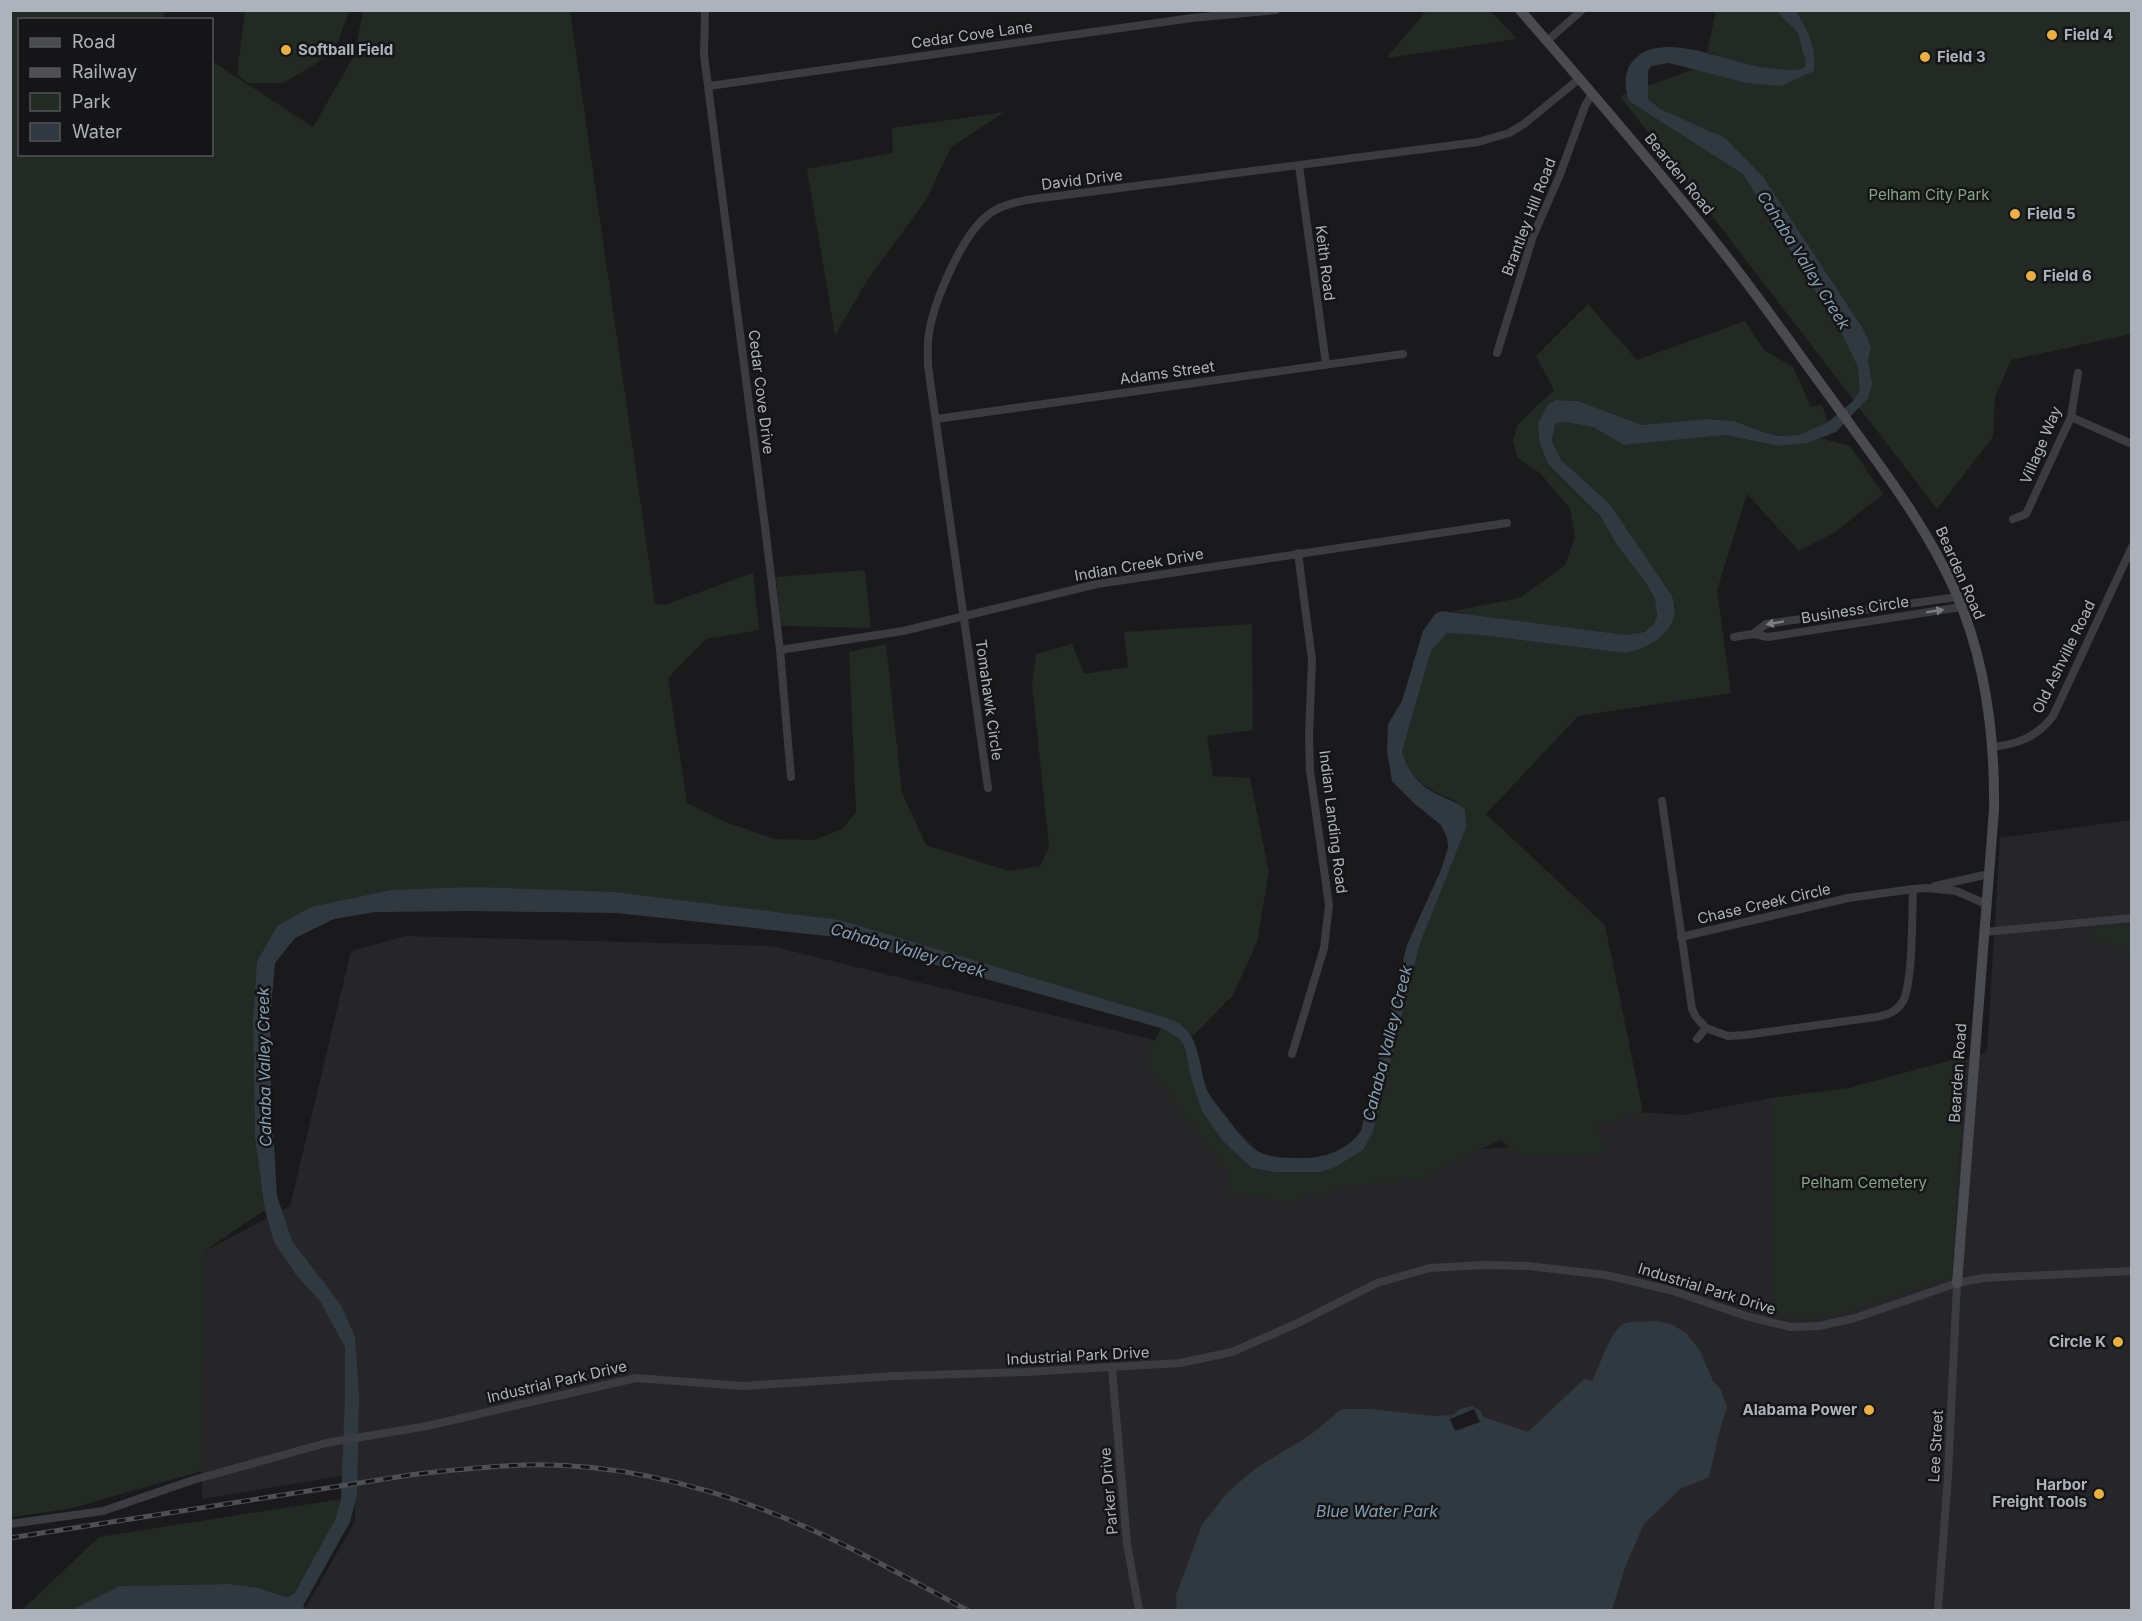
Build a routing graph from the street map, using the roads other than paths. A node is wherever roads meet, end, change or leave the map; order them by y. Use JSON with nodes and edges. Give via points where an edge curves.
{"nodes":[{"id":1,"x":705,"y":10,"type":"edge"},
{"id":2,"x":1276,"y":10,"type":"edge"},
{"id":3,"x":1520,"y":10,"type":"edge"},
{"id":4,"x":1582,"y":10,"type":"edge"},
{"id":5,"x":1547,"y":41,"type":"junction"},
{"id":6,"x":1579,"y":79,"type":"junction"},
{"id":7,"x":709,"y":86,"type":"junction"},
{"id":8,"x":1592,"y":94,"type":"junction"},
{"id":9,"x":1299,"y":166,"type":"junction"},
{"id":10,"x":1497,"y":353,"type":"dead end"},
{"id":11,"x":1403,"y":354,"type":"dead end"},
{"id":12,"x":1326,"y":364,"type":"junction"},
{"id":13,"x":2078,"y":373,"type":"dead end"},
{"id":14,"x":2071,"y":417,"type":"junction"},
{"id":15,"x":936,"y":419,"type":"junction"},
{"id":16,"x":2132,"y":444,"type":"edge"},
{"id":17,"x":2013,"y":519,"type":"dead end"},
{"id":18,"x":1507,"y":523,"type":"dead end"},
{"id":19,"x":2132,"y":547,"type":"edge"},
{"id":20,"x":1298,"y":553,"type":"junction"},
{"id":21,"x":1959,"y":602,"type":"junction"},
{"id":22,"x":963,"y":616,"type":"junction"},
{"id":23,"x":1753,"y":634,"type":"junction"},
{"id":24,"x":1734,"y":637,"type":"dead end"},
{"id":25,"x":780,"y":650,"type":"junction"},
{"id":26,"x":1993,"y":747,"type":"junction"},
{"id":27,"x":791,"y":777,"type":"dead end"},
{"id":28,"x":988,"y":788,"type":"dead end"},
{"id":29,"x":1662,"y":801,"type":"dead end"},
{"id":30,"x":1989,"y":874,"type":"junction"},
{"id":31,"x":1927,"y":888,"type":"junction"},
{"id":32,"x":1913,"y":889,"type":"junction"},
{"id":33,"x":1986,"y":904,"type":"junction"},
{"id":34,"x":2132,"y":918,"type":"edge"},
{"id":35,"x":1984,"y":932,"type":"junction"},
{"id":36,"x":1681,"y":937,"type":"junction"},
{"id":37,"x":1706,"y":1028,"type":"junction"},
{"id":38,"x":1697,"y":1039,"type":"dead end"},
{"id":39,"x":1292,"y":1054,"type":"dead end"},
{"id":40,"x":2132,"y":1272,"type":"edge"},
{"id":41,"x":1957,"y":1283,"type":"junction"},
{"id":42,"x":1112,"y":1368,"type":"junction"},
{"id":43,"x":10,"y":1524,"type":"edge"},
{"id":44,"x":1138,"y":1611,"type":"edge"},
{"id":45,"x":1938,"y":1611,"type":"edge"}],
"edges":[{"from":1,"to":7,"type":"street","name":"Cedar Cove Drive","via":[[704,55]]},
{"from":2,"to":7,"type":"street","name":"Cedar Cove Lane"},
{"from":3,"to":5,"type":"street","name":"Bearden Road"},
{"from":4,"to":5,"type":"street"},
{"from":5,"to":6,"type":"street","name":"Bearden Road"},
{"from":6,"to":8,"type":"street","name":"Bearden Road"},
{"from":6,"to":9,"type":"street","name":"David Drive","via":[[1524,124],[1491,139]]},
{"from":7,"to":25,"type":"street","name":"Cedar Cove Drive"},
{"from":8,"to":10,"type":"street","name":"Brantley Hill Road","via":[[1533,236]]},
{"from":8,"to":21,"type":"street","name":"Bearden Road","via":[[1720,248],[1899,490],[1922,526]]},
{"from":9,"to":12,"type":"street","name":"Keith Road"},
{"from":9,"to":15,"type":"street","name":"David Drive","via":[[1026,200],[994,210],[967,237],[932,317],[927,343]]},
{"from":11,"to":12,"type":"street","name":"Adams Street"},
{"from":12,"to":15,"type":"street","name":"Adams Street"},
{"from":13,"to":14,"type":"street","name":"Village Way"},
{"from":14,"to":16,"type":"street"},
{"from":14,"to":17,"type":"street","name":"Village Way","via":[[2026,514]]},
{"from":15,"to":22,"type":"street","name":"David Drive"},
{"from":18,"to":20,"type":"street","name":"Indian Creek Drive"},
{"from":19,"to":26,"type":"street","name":"Old Ashville Road","via":[[2053,716],[2037,734]]},
{"from":20,"to":22,"type":"street","name":"Indian Creek Drive","via":[[1097,584]]},
{"from":20,"to":39,"type":"street","name":"Indian Landing Road","via":[[1312,660],[1310,771],[1329,904],[1324,948]]},
{"from":23,"to":21,"type":"street","name":"Business Circle","one_way":true,"via":[[1768,637]]},
{"from":21,"to":23,"type":"street","name":"Business Circle","one_way":true,"via":[[1766,624]]},
{"from":21,"to":26,"type":"street","name":"Bearden Road","via":[[1983,682]]},
{"from":22,"to":25,"type":"street","name":"Indian Creek Drive","via":[[903,631]]},
{"from":22,"to":28,"type":"street","name":"Tomahawk Circle"},
{"from":23,"to":24,"type":"street","name":"Business Circle"},
{"from":25,"to":27,"type":"street","name":"Cedar Cove Drive"},
{"from":26,"to":30,"type":"street","name":"Bearden Road"},
{"from":29,"to":36,"type":"street"},
{"from":30,"to":31,"type":"street","name":"Chase Creek Circle"},
{"from":30,"to":33,"type":"street","name":"Bearden Road"},
{"from":31,"to":32,"type":"street","name":"Chase Creek Circle"},
{"from":31,"to":33,"type":"street","name":"Chase Creek Circle","via":[[1956,891]]},
{"from":32,"to":36,"type":"street","name":"Chase Creek Circle","via":[[1858,896]]},
{"from":32,"to":37,"type":"street","via":[[1908,983],[1903,1001],[1892,1012],[1745,1035],[1720,1034]]},
{"from":33,"to":35,"type":"street","name":"Bearden Road"},
{"from":34,"to":35,"type":"street"},
{"from":35,"to":41,"type":"street","name":"Bearden Road"},
{"from":36,"to":37,"type":"street","name":"Chase Creek Circle","via":[[1692,1008]]},
{"from":37,"to":38,"type":"street"},
{"from":40,"to":41,"type":"street","name":"Industrial Park Drive","via":[[2011,1276]]},
{"from":41,"to":42,"type":"street","name":"Industrial Park Drive","via":[[1838,1323],[1799,1327],[1746,1316],[1625,1278],[1528,1266],[1446,1266],[1377,1283],[1232,1352],[1180,1363]]},
{"from":41,"to":45,"type":"street","name":"Lee Street"},
{"from":42,"to":43,"type":"street","name":"Industrial Park Drive","via":[[743,1386],[636,1378],[428,1426],[326,1443],[193,1480],[103,1511]]},
{"from":42,"to":44,"type":"street","name":"Parker Drive","via":[[1127,1544]]}]}
